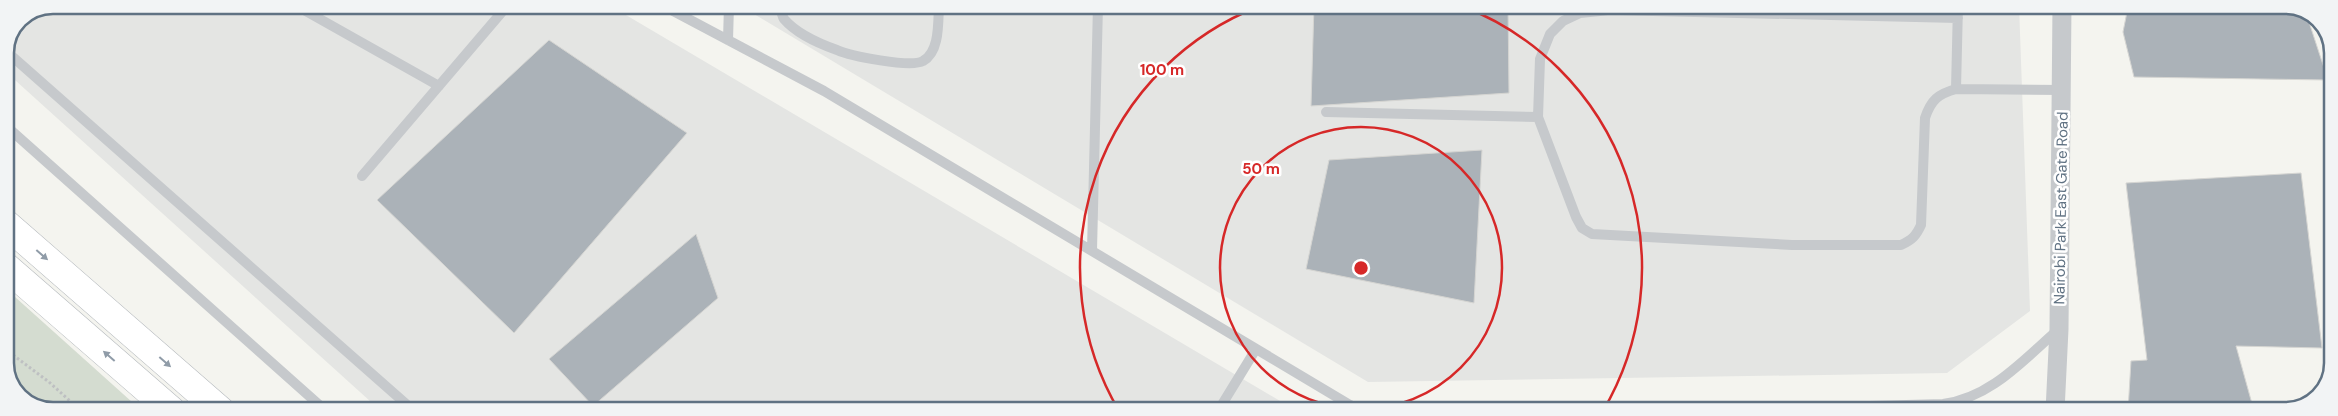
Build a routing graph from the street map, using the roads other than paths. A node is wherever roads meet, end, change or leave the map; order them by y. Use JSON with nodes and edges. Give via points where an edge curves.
{"nodes":[{"id":1,"x":312,"y":14,"type":"edge"},
{"id":2,"x":500,"y":14,"type":"edge"},
{"id":3,"x":679,"y":14,"type":"edge"},
{"id":4,"x":729,"y":14,"type":"edge"},
{"id":5,"x":782,"y":14,"type":"edge"},
{"id":6,"x":939,"y":14,"type":"edge"},
{"id":7,"x":1098,"y":14,"type":"edge"},
{"id":8,"x":1580,"y":14,"type":"edge"},
{"id":9,"x":1784,"y":14,"type":"edge"},
{"id":10,"x":1958,"y":14,"type":"edge"},
{"id":11,"x":2062,"y":14,"type":"edge"},
{"id":12,"x":1958,"y":18,"type":"junction"},
{"id":13,"x":728,"y":40,"type":"junction"},
{"id":14,"x":14,"y":58,"type":"edge"},
{"id":15,"x":439,"y":86,"type":"junction"},
{"id":16,"x":1956,"y":89,"type":"junction"},
{"id":17,"x":2063,"y":90,"type":"junction"},
{"id":18,"x":1326,"y":112,"type":"dead end"},
{"id":19,"x":1538,"y":117,"type":"junction"},
{"id":20,"x":14,"y":133,"type":"edge"},
{"id":21,"x":362,"y":176,"type":"dead end"},
{"id":22,"x":14,"y":231,"type":"edge"},
{"id":23,"x":1092,"y":250,"type":"junction"},
{"id":24,"x":14,"y":274,"type":"edge"},
{"id":25,"x":2059,"y":329,"type":"junction"},
{"id":26,"x":1256,"y":349,"type":"junction"},
{"id":27,"x":162,"y":402,"type":"edge"},
{"id":28,"x":210,"y":402,"type":"edge"},
{"id":29,"x":316,"y":402,"type":"edge"},
{"id":30,"x":404,"y":402,"type":"edge"},
{"id":31,"x":1224,"y":402,"type":"edge"},
{"id":32,"x":1343,"y":402,"type":"edge"},
{"id":33,"x":1959,"y":402,"type":"edge"},
{"id":34,"x":2055,"y":402,"type":"edge"}],
"edges":[{"from":1,"to":15,"type":"lane"},
{"from":2,"to":15,"type":"lane"},
{"from":3,"to":13,"type":"lane"},
{"from":4,"to":13,"type":"lane"},
{"from":5,"to":6,"type":"lane","via":[[800,32],[837,50],[916,64],[931,54]]},
{"from":7,"to":23,"type":"lane"},
{"from":8,"to":19,"type":"lane","via":[[1563,20],[1550,34],[1540,59]]},
{"from":9,"to":12,"type":"lane"},
{"from":10,"to":12,"type":"lane"},
{"from":11,"to":17,"type":"street","name":"Nairobi Park East Gate Road"},
{"from":12,"to":16,"type":"lane"},
{"from":13,"to":23,"type":"lane","via":[[824,92]]},
{"from":14,"to":30,"type":"lane"},
{"from":15,"to":21,"type":"lane"},
{"from":16,"to":17,"type":"lane"},
{"from":16,"to":19,"type":"lane","via":[[1944,92],[1929,103],[1924,118],[1921,225],[1917,235],[1901,245],[1792,246],[1592,234],[1582,228],[1576,217]]},
{"from":17,"to":25,"type":"street","name":"Nairobi Park East Gate Road"},
{"from":18,"to":19,"type":"lane"},
{"from":20,"to":29,"type":"lane"},
{"from":22,"to":28,"type":"main road","one_way":true},
{"from":23,"to":26,"type":"lane"},
{"from":27,"to":24,"type":"main road","one_way":true},
{"from":25,"to":33,"type":"lane","via":[[1995,384]]},
{"from":25,"to":34,"type":"street","name":"Nairobi Park East Gate Road"},
{"from":26,"to":31,"type":"lane"},
{"from":26,"to":32,"type":"lane"}]}
